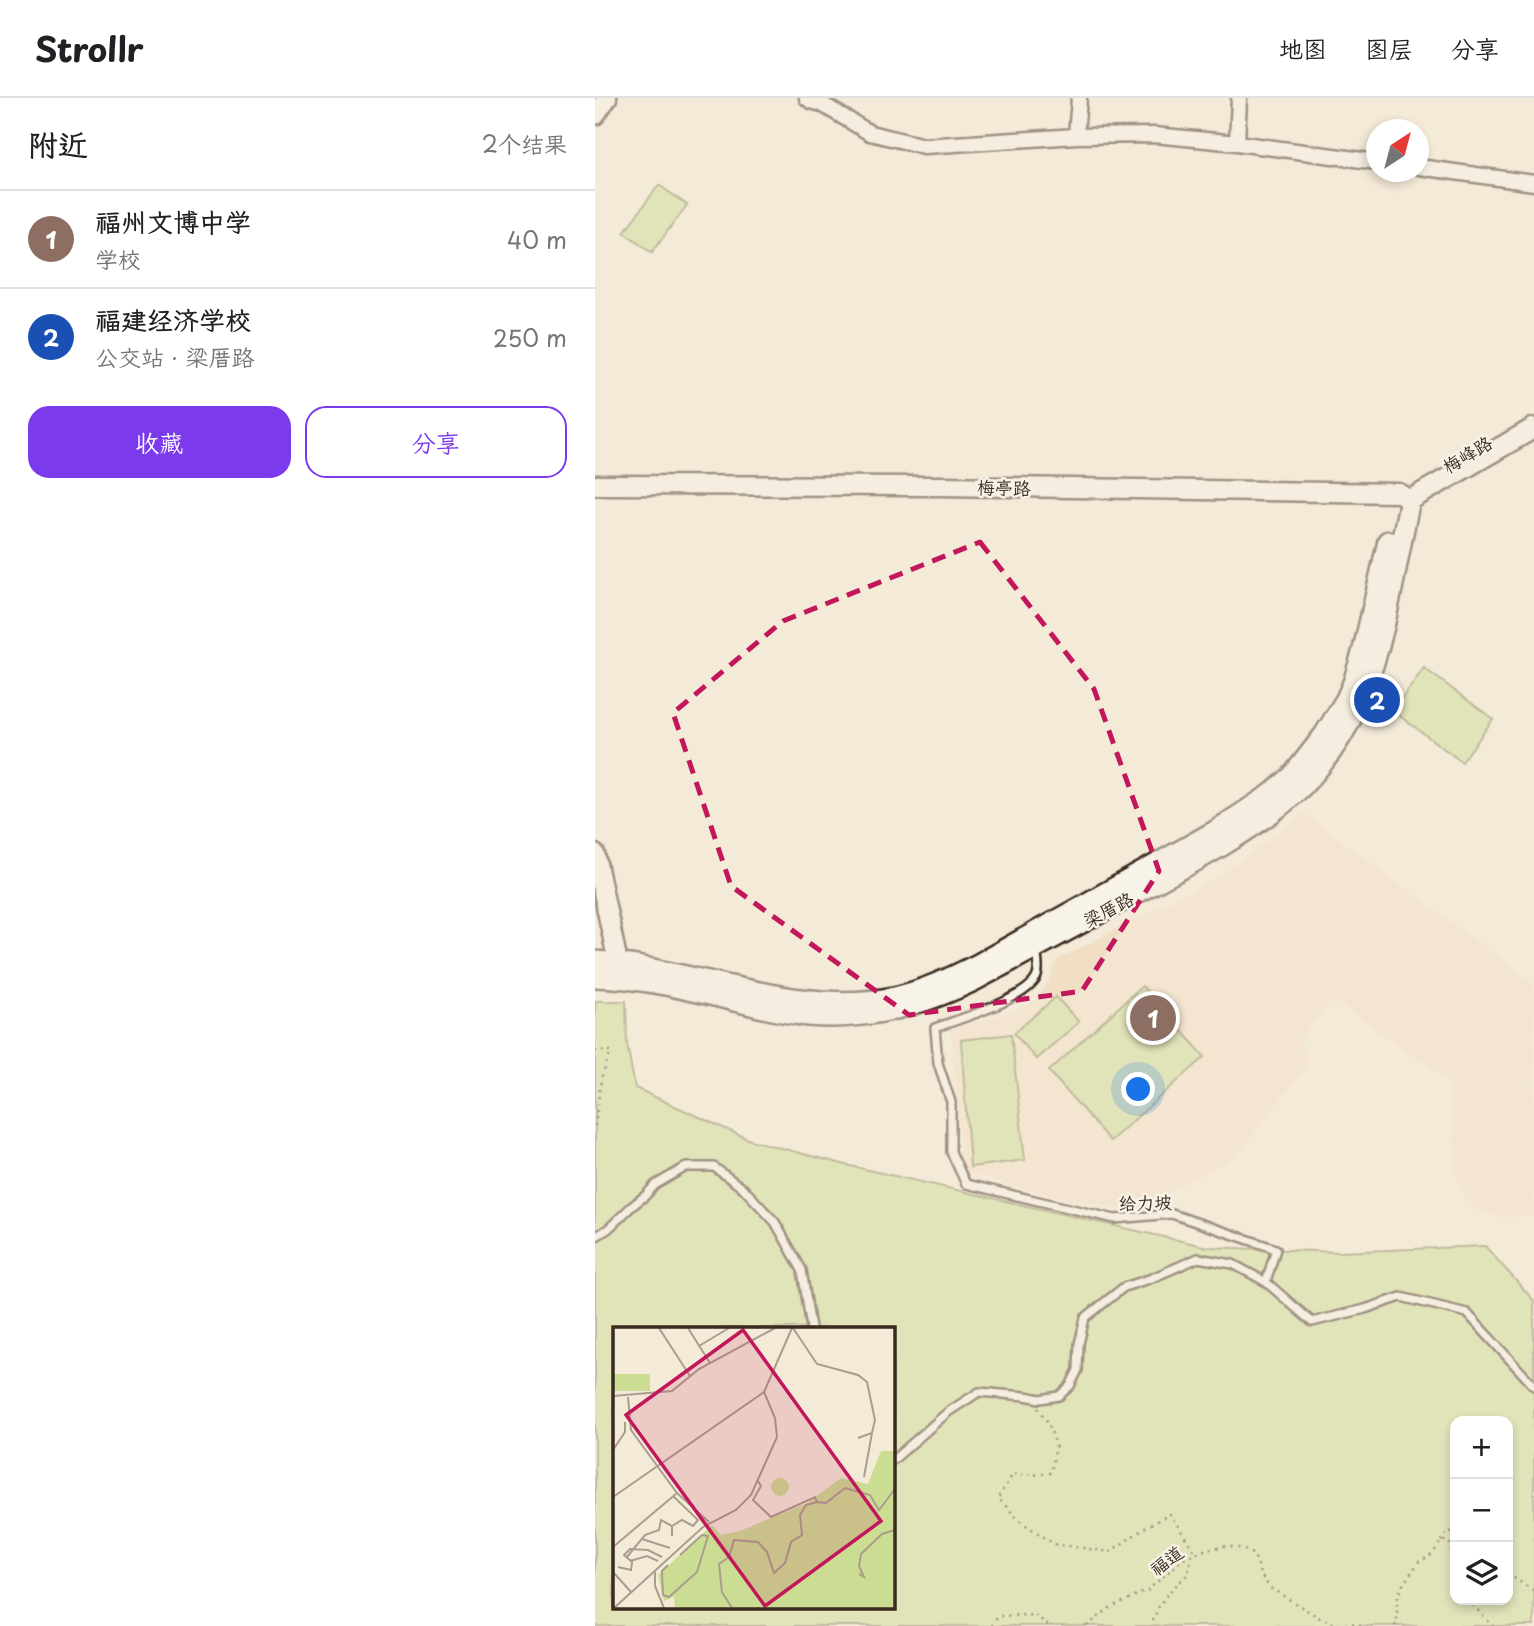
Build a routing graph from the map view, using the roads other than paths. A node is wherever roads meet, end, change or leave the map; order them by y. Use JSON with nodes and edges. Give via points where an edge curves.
{"nodes":[{"id":1,"x":607,"y":98,"type":"edge"},
{"id":2,"x":807,"y":98,"type":"edge"},
{"id":3,"x":1079,"y":98,"type":"edge"},
{"id":4,"x":1239,"y":98,"type":"edge"},
{"id":5,"x":824,"y":101,"type":"edge"},
{"id":6,"x":595,"y":114,"type":"edge"},
{"id":7,"x":1076,"y":136,"type":"junction"},
{"id":8,"x":1237,"y":143,"type":"junction"},
{"id":9,"x":1366,"y":161,"type":"edge"},
{"id":10,"x":1429,"y":168,"type":"edge"},
{"id":11,"x":1534,"y":183,"type":"edge"},
{"id":12,"x":1534,"y":414,"type":"edge"},
{"id":13,"x":1534,"y":428,"type":"edge"},
{"id":14,"x":595,"y":485,"type":"edge"},
{"id":15,"x":1405,"y":497,"type":"junction"},
{"id":16,"x":595,"y":854,"type":"edge"},
{"id":17,"x":1036,"y":948,"type":"junction"},
{"id":18,"x":595,"y":961,"type":"edge"},
{"id":19,"x":619,"y":970,"type":"junction"},
{"id":20,"x":595,"y":976,"type":"edge"},
{"id":21,"x":595,"y":1237,"type":"edge"},
{"id":22,"x":1266,"y":1282,"type":"junction"},
{"id":23,"x":811,"y":1327,"type":"edge"},
{"id":24,"x":1534,"y":1386,"type":"edge"},
{"id":25,"x":894,"y":1459,"type":"edge"}],
"edges":[{"from":1,"to":6,"type":"street"},
{"from":2,"to":5,"type":"street"},
{"from":3,"to":7,"type":"street"},
{"from":4,"to":8,"type":"street"},
{"from":5,"to":7,"type":"street","via":[[870,133],[924,146]]},
{"from":7,"to":8,"type":"street","via":[[1154,135]]},
{"from":8,"to":9,"type":"street"},
{"from":10,"to":11,"type":"street"},
{"from":12,"to":15,"type":"main road","name":"梅峰路"},
{"from":13,"to":15,"type":"main road","name":"梅峰路"},
{"from":14,"to":15,"type":"street","name":"梅亭路","via":[[939,486]]},
{"from":15,"to":17,"type":"main road","name":"梁厝路","via":[[1373,666],[1348,725],[1314,773],[1290,798],[1200,859]]},
{"from":15,"to":19,"type":"main road","name":"梁厝路","via":[[1346,699],[1292,776],[1215,831],[950,978],[897,996],[821,1001]]},
{"from":16,"to":19,"type":"street"},
{"from":17,"to":19,"type":"main road","name":"梁厝路","via":[[946,994],[891,1011],[845,1017],[789,1013],[646,981]]},
{"from":17,"to":22,"type":"lane","name":"给力坡","via":[[1038,972],[1030,986],[1000,1004],[935,1028],[937,1063],[951,1102],[951,1152],[966,1184],[1115,1219],[1172,1214],[1276,1249]]},
{"from":18,"to":19,"type":"main road","name":"梁厝路"},
{"from":19,"to":20,"type":"main road","name":"梁厝路"},
{"from":21,"to":23,"type":"lane","via":[[655,1185],[686,1167],[714,1167],[744,1189],[775,1222],[802,1270]]},
{"from":22,"to":24,"type":"lane","via":[[1312,1322],[1401,1297],[1467,1313]]},
{"from":22,"to":25,"type":"lane","via":[[1233,1264],[1198,1258],[1123,1287],[1085,1318],[1078,1370],[1059,1396],[1040,1399],[979,1392],[948,1412]]}]}
